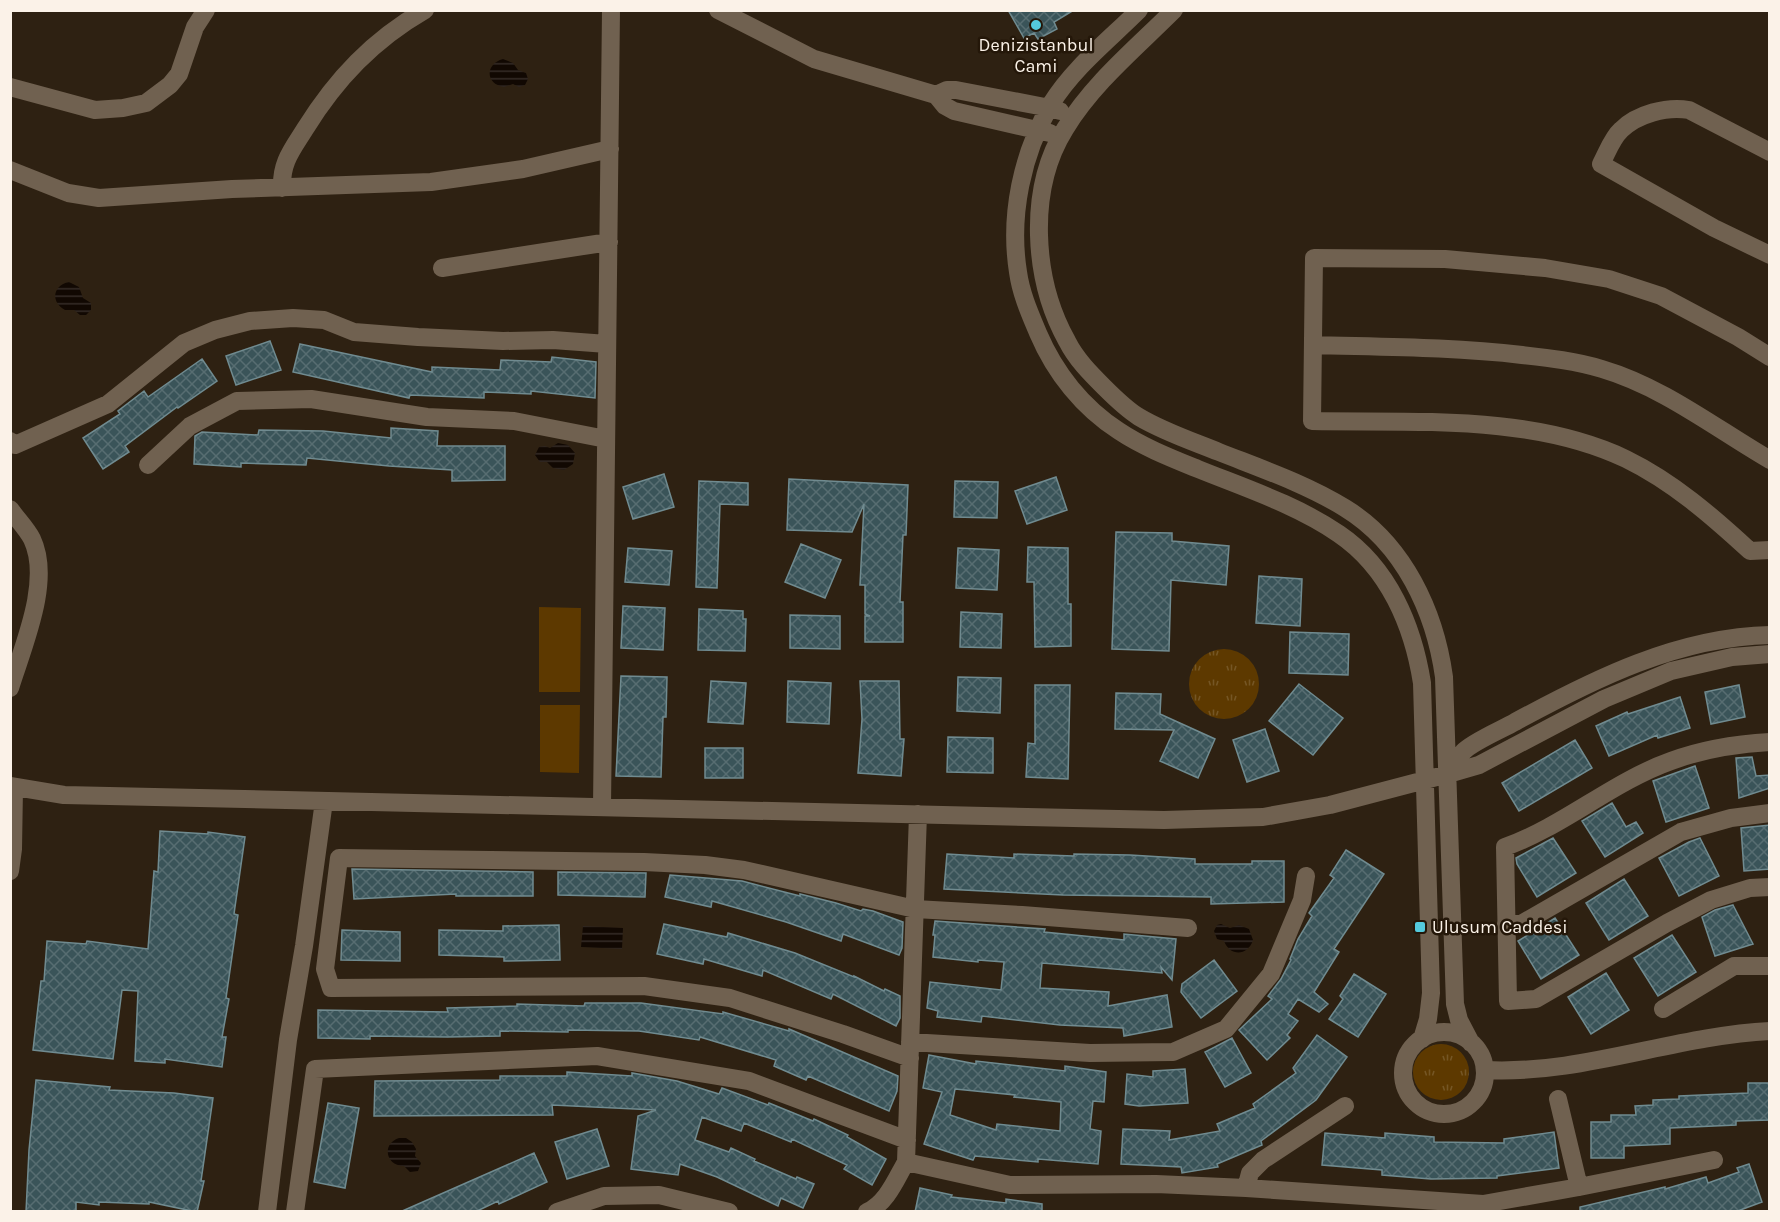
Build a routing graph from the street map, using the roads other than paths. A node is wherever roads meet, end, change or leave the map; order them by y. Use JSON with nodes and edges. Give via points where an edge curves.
{"nodes":[{"id":1,"x":206,"y":10,"type":"edge"},
{"id":2,"x":424,"y":10,"type":"edge"},
{"id":3,"x":611,"y":10,"type":"edge"},
{"id":4,"x":718,"y":10,"type":"edge"},
{"id":5,"x":1139,"y":10,"type":"edge"},
{"id":6,"x":1173,"y":10,"type":"edge"},
{"id":7,"x":750,"y":18,"type":"edge"},
{"id":8,"x":10,"y":87,"type":"edge"},
{"id":9,"x":936,"y":95,"type":"junction"},
{"id":10,"x":1050,"y":108,"type":"junction"},
{"id":11,"x":1073,"y":116,"type":"junction"},
{"id":12,"x":1039,"y":130,"type":"junction"},
{"id":13,"x":1061,"y":135,"type":"junction"},
{"id":14,"x":610,"y":149,"type":"junction"},
{"id":15,"x":1770,"y":152,"type":"edge"},
{"id":16,"x":10,"y":170,"type":"edge"},
{"id":17,"x":282,"y":188,"type":"junction"},
{"id":18,"x":609,"y":242,"type":"junction"},
{"id":19,"x":1770,"y":255,"type":"edge"},
{"id":20,"x":442,"y":268,"type":"dead end"},
{"id":21,"x":607,"y":344,"type":"junction"},
{"id":22,"x":1313,"y":345,"type":"junction"},
{"id":23,"x":1770,"y":357,"type":"edge"},
{"id":24,"x":606,"y":439,"type":"junction"},
{"id":25,"x":10,"y":441,"type":"edge"},
{"id":26,"x":1770,"y":460,"type":"edge"},
{"id":27,"x":148,"y":465,"type":"dead end"},
{"id":28,"x":10,"y":509,"type":"edge"},
{"id":29,"x":1767,"y":548,"type":"edge"},
{"id":30,"x":1770,"y":635,"type":"edge"},
{"id":31,"x":1770,"y":654,"type":"edge"},
{"id":32,"x":10,"y":688,"type":"edge"},
{"id":33,"x":1770,"y":742,"type":"edge"},
{"id":34,"x":1448,"y":774,"type":"junction"},
{"id":35,"x":1424,"y":780,"type":"junction"},
{"id":36,"x":12,"y":787,"type":"edge"},
{"id":37,"x":324,"y":801,"type":"junction"},
{"id":38,"x":602,"y":807,"type":"junction"},
{"id":39,"x":1770,"y":813,"type":"edge"},
{"id":40,"x":918,"y":814,"type":"junction"},
{"id":41,"x":10,"y":871,"type":"edge"},
{"id":42,"x":1306,"y":876,"type":"dead end"},
{"id":43,"x":1770,"y":887,"type":"edge"},
{"id":44,"x":915,"y":909,"type":"junction"},
{"id":45,"x":1506,"y":924,"type":"junction"},
{"id":46,"x":1188,"y":928,"type":"dead end"},
{"id":47,"x":1770,"y":966,"type":"edge"},
{"id":48,"x":1663,"y":1009,"type":"dead end"},
{"id":49,"x":1770,"y":1031,"type":"edge"},
{"id":50,"x":1422,"y":1038,"type":"junction"},
{"id":51,"x":1471,"y":1043,"type":"junction"},
{"id":52,"x":910,"y":1050,"type":"junction"},
{"id":53,"x":1485,"y":1070,"type":"junction"},
{"id":54,"x":1557,"y":1099,"type":"dead end"},
{"id":55,"x":1344,"y":1106,"type":"dead end"},
{"id":56,"x":907,"y":1140,"type":"junction"},
{"id":57,"x":1714,"y":1160,"type":"dead end"},
{"id":58,"x":906,"y":1162,"type":"junction"},
{"id":59,"x":1580,"y":1187,"type":"junction"},
{"id":60,"x":1246,"y":1188,"type":"junction"},
{"id":61,"x":267,"y":1212,"type":"edge"},
{"id":62,"x":296,"y":1212,"type":"edge"},
{"id":63,"x":557,"y":1212,"type":"edge"},
{"id":64,"x":729,"y":1212,"type":"edge"},
{"id":65,"x":867,"y":1212,"type":"edge"}],
"edges":[{"from":1,"to":8,"type":"street","via":[[195,27],[179,74],[146,104],[95,110]]},
{"from":2,"to":17,"type":"street","via":[[363,55],[325,96],[287,157],[281,173]]},
{"from":3,"to":14,"type":"street"},
{"from":4,"to":7,"type":"street"},
{"from":5,"to":10,"type":"street","via":[[1070,79]]},
{"from":6,"to":11,"type":"street","via":[[1100,83]]},
{"from":7,"to":9,"type":"street","via":[[814,60]]},
{"from":9,"to":10,"type":"street","via":[[956,90]]},
{"from":9,"to":12,"type":"street","via":[[954,111]]},
{"from":10,"to":11,"type":"street"},
{"from":10,"to":12,"type":"street"},
{"from":11,"to":13,"type":"street"},
{"from":12,"to":13,"type":"street"},
{"from":12,"to":35,"type":"street","via":[[1019,192],[1016,252],[1023,297],[1055,368],[1102,419],[1138,443],[1312,517],[1364,556],[1397,602],[1418,657]]},
{"from":13,"to":34,"type":"street","via":[[1044,187],[1040,251],[1053,312],[1067,341],[1083,366],[1137,416],[1329,499],[1382,539],[1410,575],[1436,635],[1444,677]]},
{"from":14,"to":17,"type":"street","via":[[523,169],[431,182]]},
{"from":14,"to":18,"type":"street"},
{"from":15,"to":19,"type":"street","via":[[1681,109],[1656,112],[1620,130],[1601,164]]},
{"from":16,"to":17,"type":"street","via":[[68,193],[99,198]]},
{"from":18,"to":20,"type":"street"},
{"from":18,"to":21,"type":"street"},
{"from":21,"to":24,"type":"street"},
{"from":21,"to":25,"type":"street","via":[[354,332],[324,320],[293,318],[250,321],[184,343],[108,404],[15,445]]},
{"from":22,"to":23,"type":"street","via":[[1314,258],[1445,259],[1545,268],[1609,279],[1661,296]]},
{"from":22,"to":26,"type":"street","via":[[1484,351],[1603,369],[1684,407]]},
{"from":22,"to":29,"type":"street","via":[[1312,421],[1466,424],[1531,430],[1572,439],[1625,459],[1666,481],[1708,512],[1750,551]]},
{"from":24,"to":27,"type":"street","via":[[514,421],[427,417],[311,399],[237,401],[190,426]]},
{"from":24,"to":38,"type":"street"},
{"from":28,"to":32,"type":"street","via":[[32,539],[39,585]]},
{"from":30,"to":34,"type":"street","via":[[1687,646],[1615,673],[1571,692],[1464,750]]},
{"from":31,"to":34,"type":"street","via":[[1732,657],[1671,671],[1604,699],[1479,765]]},
{"from":33,"to":45,"type":"street","via":[[1719,747],[1670,761],[1525,840],[1505,847]]},
{"from":34,"to":35,"type":"street"},
{"from":34,"to":51,"type":"street","via":[[1455,1004]]},
{"from":35,"to":40,"type":"street","via":[[1330,805],[1263,817],[1164,820]]},
{"from":35,"to":50,"type":"street","via":[[1431,993]]},
{"from":36,"to":37,"type":"street","via":[[64,795]]},
{"from":36,"to":41,"type":"street","via":[[14,849]]},
{"from":37,"to":38,"type":"street"},
{"from":37,"to":61,"type":"street"},
{"from":38,"to":40,"type":"street"},
{"from":39,"to":45,"type":"street","via":[[1731,818],[1682,832],[1521,924]]},
{"from":40,"to":44,"type":"street"},
{"from":42,"to":52,"type":"street","via":[[1302,900],[1271,974],[1226,1029],[1173,1052]]},
{"from":43,"to":45,"type":"street","via":[[1750,888],[1711,900],[1536,999],[1508,1001]]},
{"from":44,"to":46,"type":"street"},
{"from":44,"to":52,"type":"street"},
{"from":44,"to":52,"type":"street","via":[[744,870],[705,865],[339,858],[325,969],[331,988],[644,986],[730,998],[843,1034]]},
{"from":47,"to":48,"type":"street","via":[[1734,966]]},
{"from":49,"to":53,"type":"street","via":[[1692,1040],[1548,1069]]},
{"from":50,"to":51,"type":"street","via":[[1443,1032]]},
{"from":50,"to":53,"type":"street","via":[[1403,1066],[1406,1089],[1420,1107],[1442,1114],[1454,1113],[1480,1092]]},
{"from":51,"to":53,"type":"street","via":[[1482,1057]]},
{"from":52,"to":56,"type":"street"},
{"from":54,"to":59,"type":"street"},
{"from":55,"to":60,"type":"street","via":[[1263,1160],[1250,1173]]},
{"from":56,"to":58,"type":"street"},
{"from":56,"to":62,"type":"street","via":[[749,1081],[597,1056],[315,1069]]},
{"from":57,"to":59,"type":"street"},
{"from":58,"to":60,"type":"street","via":[[1010,1185]]},
{"from":58,"to":65,"type":"street","via":[[884,1199]]},
{"from":59,"to":60,"type":"street","via":[[1483,1203]]},
{"from":63,"to":64,"type":"street","via":[[604,1196],[659,1195]]}]}
